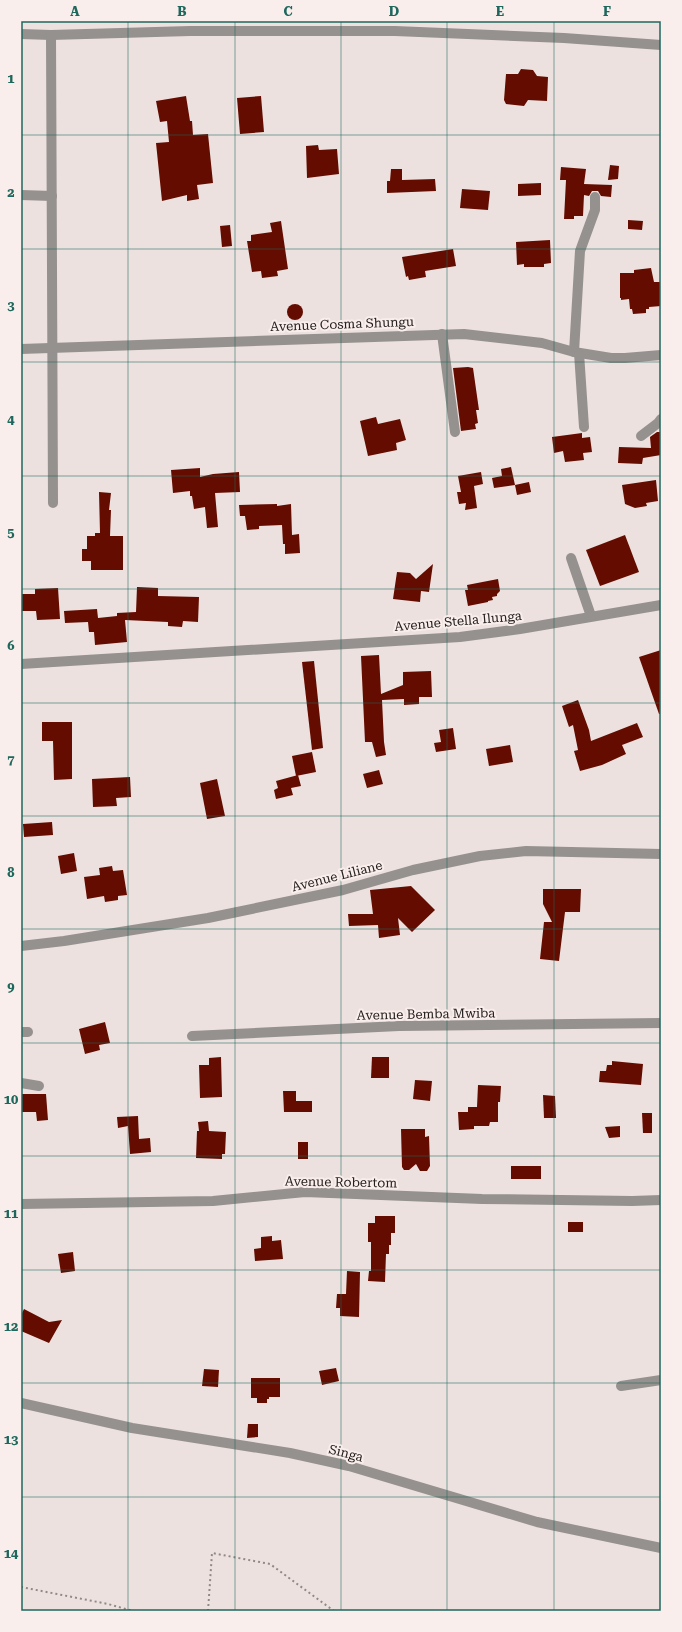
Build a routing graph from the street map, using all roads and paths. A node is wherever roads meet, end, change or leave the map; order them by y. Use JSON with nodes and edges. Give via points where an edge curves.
{"nodes":[{"id":1,"x":189,"y":26,"type":"edge"},
{"id":2,"x":21,"y":34,"type":"edge"},
{"id":3,"x":50,"y":35,"type":"junction"},
{"id":4,"x":661,"y":45,"type":"edge"},
{"id":5,"x":21,"y":195,"type":"edge"},
{"id":6,"x":52,"y":196,"type":"junction"},
{"id":7,"x":595,"y":197,"type":"dead end"},
{"id":8,"x":442,"y":334,"type":"junction"},
{"id":9,"x":52,"y":348,"type":"junction"},
{"id":10,"x":21,"y":349,"type":"edge"},
{"id":11,"x":576,"y":352,"type":"junction"},
{"id":12,"x":661,"y":355,"type":"edge"},
{"id":13,"x":661,"y":419,"type":"edge"},
{"id":14,"x":584,"y":427,"type":"dead end"},
{"id":15,"x":455,"y":432,"type":"dead end"},
{"id":16,"x":641,"y":436,"type":"dead end"},
{"id":17,"x":53,"y":504,"type":"dead end"},
{"id":18,"x":571,"y":558,"type":"dead end"},
{"id":19,"x":661,"y":605,"type":"edge"},
{"id":20,"x":591,"y":616,"type":"junction"},
{"id":21,"x":21,"y":664,"type":"edge"},
{"id":22,"x":661,"y":854,"type":"edge"},
{"id":23,"x":21,"y":946,"type":"edge"},
{"id":24,"x":661,"y":1023,"type":"edge"},
{"id":25,"x":192,"y":1036,"type":"dead end"},
{"id":26,"x":21,"y":1083,"type":"edge"},
{"id":27,"x":39,"y":1086,"type":"dead end"},
{"id":28,"x":661,"y":1200,"type":"edge"},
{"id":29,"x":21,"y":1204,"type":"edge"},
{"id":30,"x":661,"y":1380,"type":"edge"},
{"id":31,"x":621,"y":1386,"type":"dead end"},
{"id":32,"x":21,"y":1403,"type":"edge"},
{"id":33,"x":661,"y":1548,"type":"edge"},
{"id":34,"x":21,"y":1587,"type":"edge"},
{"id":35,"x":133,"y":1611,"type":"edge"},
{"id":36,"x":208,"y":1611,"type":"edge"},
{"id":37,"x":334,"y":1611,"type":"edge"}],
"edges":[{"from":1,"to":3,"type":"street"},
{"from":1,"to":4,"type":"street","via":[[395,31]]},
{"from":2,"to":3,"type":"street"},
{"from":3,"to":6,"type":"street"},
{"from":5,"to":6,"type":"street"},
{"from":6,"to":9,"type":"street"},
{"from":7,"to":11,"type":"street","via":[[595,210],[580,251]]},
{"from":8,"to":9,"type":"street","name":"Avenue Cosma Shungu"},
{"from":8,"to":11,"type":"street","name":"Avenue Cosma Shungu","via":[[542,343]]},
{"from":8,"to":15,"type":"street"},
{"from":9,"to":10,"type":"street","name":"Avenue Cosma Shungu"},
{"from":9,"to":17,"type":"street"},
{"from":11,"to":12,"type":"street","name":"Avenue Cosma Shungu","via":[[611,358]]},
{"from":11,"to":14,"type":"street"},
{"from":13,"to":16,"type":"street"},
{"from":18,"to":20,"type":"street"},
{"from":19,"to":20,"type":"street","name":"Avenue Stella Ilunga"},
{"from":20,"to":21,"type":"street","name":"Avenue Stella Ilunga","via":[[460,637]]},
{"from":22,"to":23,"type":"street","name":"Avenue Liliane","via":[[526,851],[480,856],[413,870],[343,890],[208,918]]},
{"from":24,"to":25,"type":"street","name":"Avenue Bemba Mwiba","via":[[399,1026]]},
{"from":26,"to":27,"type":"street"},
{"from":28,"to":29,"type":"street","name":"Avenue Robertom","via":[[482,1199],[305,1192],[224,1200]]},
{"from":30,"to":31,"type":"street"},
{"from":32,"to":33,"type":"street","name":"Singa","via":[[132,1428],[290,1453],[341,1464],[537,1522]]},
{"from":34,"to":35,"type":"path"},
{"from":36,"to":37,"type":"path","via":[[212,1553],[270,1564]]}]}
